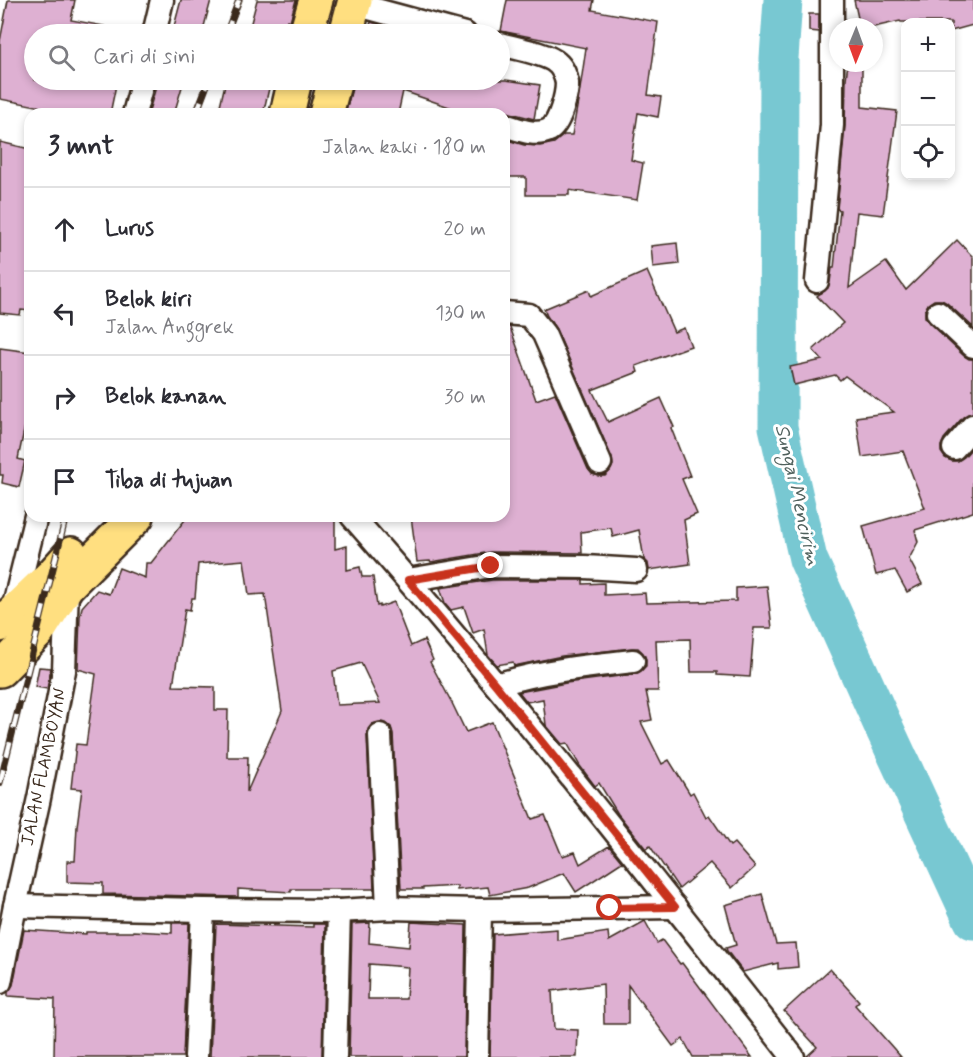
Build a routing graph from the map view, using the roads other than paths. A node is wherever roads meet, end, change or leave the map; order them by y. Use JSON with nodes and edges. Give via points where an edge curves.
{"nodes":[{"id":1,"x":162,"y":0,"type":"edge"},
{"id":2,"x":316,"y":0,"type":"edge"},
{"id":3,"x":832,"y":0,"type":"edge"},
{"id":4,"x":352,"y":13,"type":"edge"},
{"id":5,"x":156,"y":24,"type":"edge"},
{"id":6,"x":309,"y":24,"type":"edge"},
{"id":7,"x":411,"y":24,"type":"edge"},
{"id":8,"x":510,"y":47,"type":"edge"},
{"id":9,"x":140,"y":90,"type":"edge"},
{"id":10,"x":293,"y":90,"type":"edge"},
{"id":11,"x":332,"y":90,"type":"edge"},
{"id":12,"x":136,"y":108,"type":"edge"},
{"id":13,"x":288,"y":108,"type":"edge"},
{"id":14,"x":328,"y":108,"type":"edge"},
{"id":15,"x":510,"y":127,"type":"edge"},
{"id":16,"x":817,"y":281,"type":"dead end"},
{"id":17,"x":510,"y":313,"type":"edge"},
{"id":18,"x":938,"y":313,"type":"dead end"},
{"id":19,"x":973,"y":346,"type":"edge"},
{"id":20,"x":973,"y":426,"type":"edge"},
{"id":21,"x":954,"y":448,"type":"dead end"},
{"id":22,"x":600,"y":463,"type":"dead end"},
{"id":23,"x":34,"y":522,"type":"edge"},
{"id":24,"x":100,"y":522,"type":"edge"},
{"id":25,"x":131,"y":522,"type":"edge"},
{"id":26,"x":357,"y":522,"type":"edge"},
{"id":27,"x":636,"y":570,"type":"dead end"},
{"id":28,"x":408,"y":580,"type":"junction"},
{"id":29,"x":68,"y":586,"type":"junction"},
{"id":30,"x":6,"y":619,"type":"edge"},
{"id":31,"x":633,"y":661,"type":"dead end"},
{"id":32,"x":0,"y":670,"type":"edge"},
{"id":33,"x":496,"y":685,"type":"junction"},
{"id":34,"x":380,"y":735,"type":"dead end"},
{"id":35,"x":15,"y":906,"type":"junction"},
{"id":36,"x":675,"y":907,"type":"junction"},
{"id":37,"x":388,"y":908,"type":"junction"},
{"id":38,"x":203,"y":910,"type":"junction"},
{"id":39,"x":480,"y":910,"type":"junction"},
{"id":40,"x":339,"y":911,"type":"junction"},
{"id":41,"x":0,"y":982,"type":"edge"},
{"id":42,"x":196,"y":1057,"type":"edge"},
{"id":43,"x":335,"y":1057,"type":"edge"},
{"id":44,"x":477,"y":1057,"type":"edge"},
{"id":45,"x":793,"y":1057,"type":"edge"}],
"edges":[{"from":1,"to":5,"type":"street"},
{"from":2,"to":6,"type":"main road"},
{"from":3,"to":16,"type":"street","via":[[832,125]]},
{"from":4,"to":7,"type":"street"},
{"from":8,"to":15,"type":"street","via":[[557,63],[567,82],[562,110],[549,130],[535,133]]},
{"from":9,"to":12,"type":"street"},
{"from":10,"to":13,"type":"main road"},
{"from":11,"to":14,"type":"main road"},
{"from":17,"to":22,"type":"street","via":[[529,315],[544,334]]},
{"from":18,"to":19,"type":"street"},
{"from":20,"to":21,"type":"street"},
{"from":23,"to":30,"type":"street"},
{"from":24,"to":30,"type":"main road"},
{"from":25,"to":29,"type":"main road"},
{"from":26,"to":28,"type":"street"},
{"from":27,"to":28,"type":"street","via":[[491,566]]},
{"from":28,"to":33,"type":"street"},
{"from":29,"to":32,"type":"main road","via":[[38,632]]},
{"from":29,"to":35,"type":"street","name":"JALAN FLAMBOYAN","via":[[64,671]]},
{"from":31,"to":33,"type":"street","via":[[563,670]]},
{"from":33,"to":36,"type":"street"},
{"from":34,"to":37,"type":"street"},
{"from":35,"to":38,"type":"street"},
{"from":35,"to":41,"type":"street","name":"JALAN FLAMBOYAN"},
{"from":36,"to":39,"type":"street"},
{"from":36,"to":45,"type":"street"},
{"from":37,"to":39,"type":"street"},
{"from":37,"to":40,"type":"street"},
{"from":38,"to":40,"type":"street"},
{"from":38,"to":42,"type":"street"},
{"from":39,"to":44,"type":"street"},
{"from":40,"to":43,"type":"street"}]}
